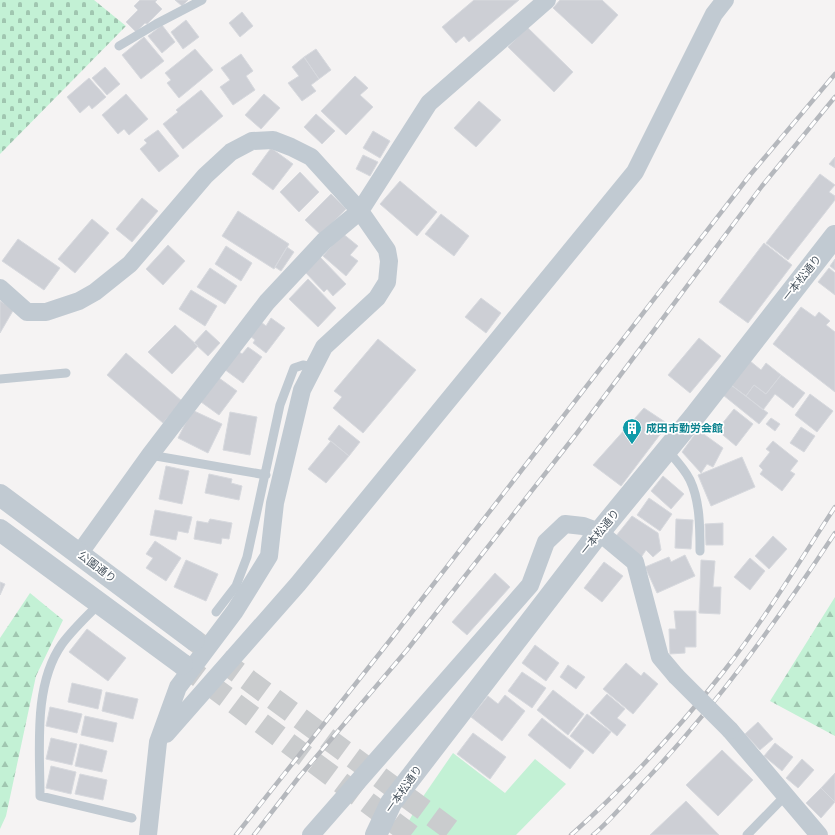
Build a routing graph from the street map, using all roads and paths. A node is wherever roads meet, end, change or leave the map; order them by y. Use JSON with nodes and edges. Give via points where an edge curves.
{"nodes":[{"id":1,"x":202,"y":0,"type":"edge"},
{"id":2,"x":547,"y":0,"type":"edge"},
{"id":3,"x":725,"y":0,"type":"edge"},
{"id":4,"x":119,"y":46,"type":"dead end"},
{"id":5,"x":360,"y":211,"type":"junction"},
{"id":6,"x":835,"y":236,"type":"edge"},
{"id":7,"x":0,"y":288,"type":"edge"},
{"id":8,"x":313,"y":367,"type":"junction"},
{"id":9,"x":66,"y":373,"type":"dead end"},
{"id":10,"x":0,"y":379,"type":"edge"},
{"id":11,"x":667,"y":450,"type":"junction"},
{"id":12,"x":150,"y":455,"type":"junction"},
{"id":13,"x":266,"y":475,"type":"junction"},
{"id":14,"x":0,"y":495,"type":"edge"},
{"id":15,"x":0,"y":530,"type":"edge"},
{"id":16,"x":599,"y":532,"type":"junction"},
{"id":17,"x":700,"y":551,"type":"dead end"},
{"id":18,"x":78,"y":554,"type":"junction"},
{"id":19,"x":100,"y":603,"type":"junction"},
{"id":20,"x":216,"y":612,"type":"dead end"},
{"id":21,"x":194,"y":640,"type":"tunnel mouth"},
{"id":22,"x":182,"y":664,"type":"tunnel mouth"},
{"id":23,"x":158,"y":742,"type":"junction"},
{"id":24,"x":785,"y":796,"type":"junction"},
{"id":25,"x":132,"y":818,"type":"dead end"},
{"id":26,"x":148,"y":835,"type":"edge"},
{"id":27,"x":311,"y":835,"type":"edge"},
{"id":28,"x":376,"y":835,"type":"edge"},
{"id":29,"x":747,"y":835,"type":"edge"},
{"id":30,"x":819,"y":835,"type":"edge"}],
"edges":[{"from":1,"to":4,"type":"lane"},
{"from":2,"to":5,"type":"street","via":[[429,102]]},
{"from":3,"to":23,"type":"street","via":[[714,14],[635,172],[298,584]]},
{"from":5,"to":7,"type":"street","via":[[311,157],[292,146],[273,140],[252,142],[231,152],[205,176],[130,264],[95,292],[79,301],[46,312],[27,312]]},
{"from":5,"to":8,"type":"street","via":[[387,250],[387,282],[377,298],[324,346]]},
{"from":5,"to":12,"type":"street","via":[[324,241],[267,302]]},
{"from":6,"to":11,"type":"street","name":"一本松通り"},
{"from":8,"to":13,"type":"lane","via":[[303,365],[294,368],[280,405]]},
{"from":8,"to":23,"type":"street","via":[[302,390],[275,503],[269,556],[235,611],[178,687]]},
{"from":9,"to":10,"type":"lane"},
{"from":11,"to":16,"type":"street","name":"一本松通り"},
{"from":11,"to":17,"type":"lane","via":[[682,466],[691,481],[697,506]]},
{"from":12,"to":13,"type":"lane"},
{"from":12,"to":18,"type":"street"},
{"from":13,"to":20,"type":"lane","via":[[247,557],[236,586]]},
{"from":14,"to":18,"type":"street","name":"公園通り"},
{"from":15,"to":19,"type":"street"},
{"from":16,"to":24,"type":"street","bridge":true,"via":[[635,562],[660,657],[730,730]]},
{"from":16,"to":27,"type":"street","via":[[583,526],[565,524],[546,542],[530,585]]},
{"from":16,"to":28,"type":"street","name":"一本松通り","via":[[391,803]]},
{"from":18,"to":21,"type":"street","name":"公園通り"},
{"from":19,"to":22,"type":"street"},
{"from":19,"to":25,"type":"lane","via":[[62,644],[48,671],[40,714],[40,796]]},
{"from":23,"to":26,"type":"street"},
{"from":24,"to":29,"type":"lane"},
{"from":24,"to":30,"type":"street"}]}
